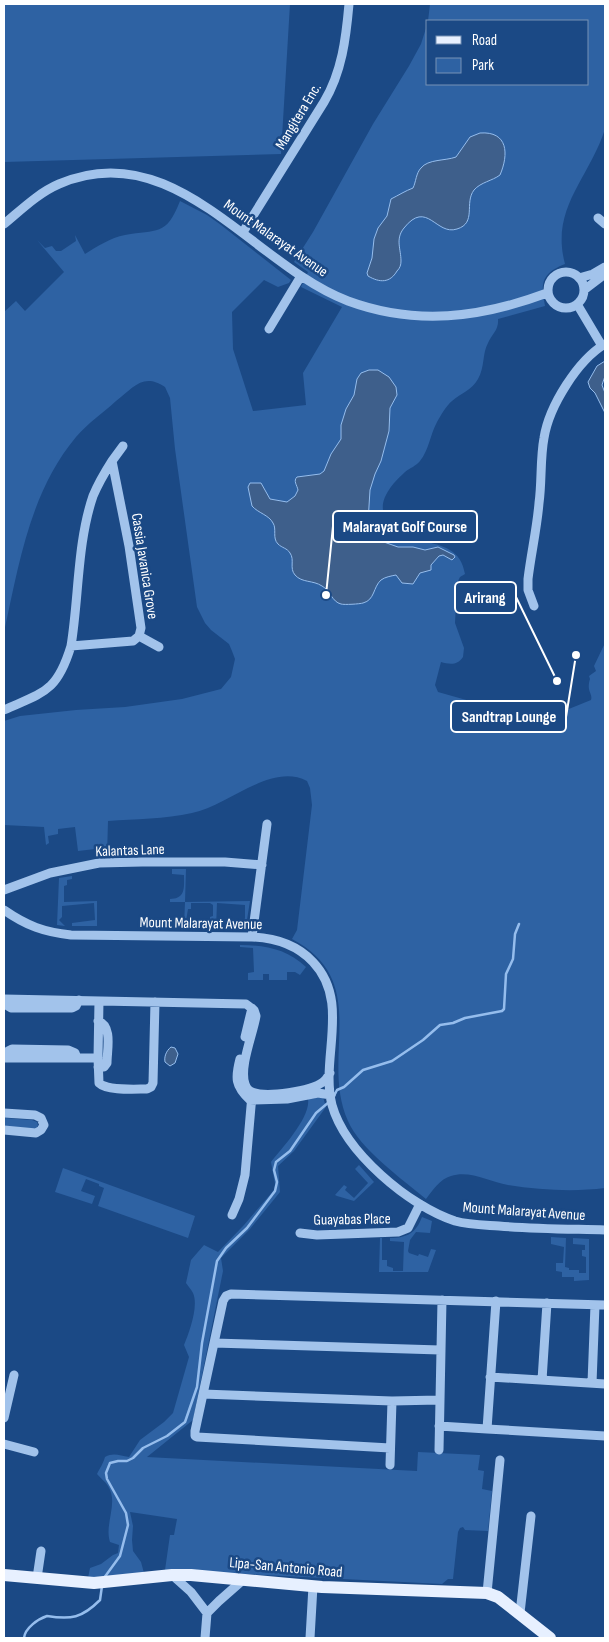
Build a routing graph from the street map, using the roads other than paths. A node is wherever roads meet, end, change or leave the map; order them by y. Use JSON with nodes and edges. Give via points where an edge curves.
{"nodes":[{"id":1,"x":349,"y":4,"type":"edge"},
{"id":2,"x":4,"y":224,"type":"edge"},
{"id":3,"x":243,"y":232,"type":"junction"},
{"id":4,"x":605,"y":267,"type":"edge"},
{"id":5,"x":605,"y":274,"type":"edge"},
{"id":6,"x":301,"y":276,"type":"junction"},
{"id":7,"x":579,"y":278,"type":"junction"},
{"id":8,"x":584,"y":290,"type":"junction"},
{"id":9,"x":548,"y":293,"type":"junction"},
{"id":10,"x":577,"y":304,"type":"junction"},
{"id":11,"x":269,"y":329,"type":"dead end"},
{"id":12,"x":604,"y":345,"type":"edge"},
{"id":13,"x":123,"y":446,"type":"dead end"},
{"id":14,"x":112,"y":461,"type":"junction"},
{"id":15,"x":534,"y":606,"type":"dead end"},
{"id":16,"x":139,"y":636,"type":"junction"},
{"id":17,"x":71,"y":646,"type":"junction"},
{"id":18,"x":159,"y":647,"type":"dead end"},
{"id":19,"x":4,"y":710,"type":"edge"},
{"id":20,"x":267,"y":824,"type":"dead end"},
{"id":21,"x":262,"y":865,"type":"junction"},
{"id":22,"x":4,"y":890,"type":"edge"},
{"id":23,"x":4,"y":910,"type":"edge"},
{"id":24,"x":252,"y":937,"type":"junction"},
{"id":25,"x":4,"y":1000,"type":"edge"},
{"id":26,"x":99,"y":1001,"type":"junction"},
{"id":27,"x":155,"y":1002,"type":"junction"},
{"id":28,"x":4,"y":1058,"type":"edge"},
{"id":29,"x":98,"y":1062,"type":"junction"},
{"id":30,"x":330,"y":1073,"type":"junction"},
{"id":31,"x":251,"y":1096,"type":"junction"},
{"id":32,"x":331,"y":1098,"type":"junction"},
{"id":33,"x":4,"y":1113,"type":"edge"},
{"id":34,"x":4,"y":1130,"type":"edge"},
{"id":35,"x":420,"y":1204,"type":"junction"},
{"id":36,"x":232,"y":1215,"type":"dead end"},
{"id":37,"x":605,"y":1230,"type":"edge"},
{"id":38,"x":300,"y":1233,"type":"dead end"},
{"id":39,"x":442,"y":1300,"type":"junction"},
{"id":40,"x":496,"y":1301,"type":"junction"},
{"id":41,"x":547,"y":1303,"type":"junction"},
{"id":42,"x":605,"y":1305,"type":"edge"},
{"id":43,"x":596,"y":1306,"type":"junction"},
{"id":44,"x":214,"y":1343,"type":"junction"},
{"id":45,"x":440,"y":1350,"type":"junction"},
{"id":46,"x":14,"y":1375,"type":"dead end"},
{"id":47,"x":490,"y":1377,"type":"junction"},
{"id":48,"x":542,"y":1380,"type":"junction"},
{"id":49,"x":592,"y":1383,"type":"junction"},
{"id":50,"x":605,"y":1384,"type":"edge"},
{"id":51,"x":203,"y":1394,"type":"junction"},
{"id":52,"x":392,"y":1400,"type":"junction"},
{"id":53,"x":439,"y":1400,"type":"junction"},
{"id":54,"x":4,"y":1418,"type":"edge"},
{"id":55,"x":439,"y":1426,"type":"junction"},
{"id":56,"x":487,"y":1429,"type":"junction"},
{"id":57,"x":605,"y":1436,"type":"edge"},
{"id":58,"x":4,"y":1444,"type":"edge"},
{"id":59,"x":390,"y":1448,"type":"junction"},
{"id":60,"x":439,"y":1450,"type":"dead end"},
{"id":61,"x":34,"y":1452,"type":"dead end"},
{"id":62,"x":500,"y":1460,"type":"dead end"},
{"id":63,"x":390,"y":1466,"type":"dead end"},
{"id":64,"x":531,"y":1516,"type":"dead end"},
{"id":65,"x":40,"y":1551,"type":"dead end"},
{"id":66,"x":4,"y":1575,"type":"edge"},
{"id":67,"x":172,"y":1575,"type":"junction"},
{"id":68,"x":37,"y":1578,"type":"junction"},
{"id":69,"x":244,"y":1579,"type":"junction"},
{"id":70,"x":313,"y":1586,"type":"junction"},
{"id":71,"x":487,"y":1593,"type":"junction"},
{"id":72,"x":520,"y":1613,"type":"junction"},
{"id":73,"x":207,"y":1614,"type":"junction"},
{"id":74,"x":205,"y":1638,"type":"edge"},
{"id":75,"x":310,"y":1638,"type":"edge"},
{"id":76,"x":550,"y":1638,"type":"edge"}],
"edges":[{"from":1,"to":3,"type":"street","name":"Mangitera Enc.","via":[[344,45],[332,86]]},
{"from":2,"to":3,"type":"street","name":"Mount Malarayat Avenue","via":[[58,184],[86,176],[124,174],[142,177],[184,193]]},
{"from":3,"to":6,"type":"street","name":"Mount Malarayat Avenue"},
{"from":4,"to":7,"type":"street"},
{"from":5,"to":8,"type":"street"},
{"from":6,"to":9,"type":"street","name":"Mount Malarayat Avenue","via":[[346,300],[403,315],[427,317],[481,313]]},
{"from":6,"to":11,"type":"street"},
{"from":7,"to":8,"type":"street"},
{"from":7,"to":9,"type":"street","via":[[569,272],[558,273],[549,281]]},
{"from":8,"to":10,"type":"street"},
{"from":9,"to":10,"type":"street","via":[[559,307]]},
{"from":10,"to":12,"type":"street"},
{"from":12,"to":15,"type":"street","via":[[583,362],[553,410],[545,430],[528,579]]},
{"from":13,"to":14,"type":"street"},
{"from":14,"to":16,"type":"street","name":"Cassia Javanica Grove","via":[[129,546],[141,628]]},
{"from":14,"to":17,"type":"street","via":[[93,496],[88,518]]},
{"from":16,"to":17,"type":"street","name":"Cassia Javanica Grove","via":[[133,641]]},
{"from":16,"to":18,"type":"street"},
{"from":17,"to":19,"type":"street","via":[[59,675],[47,690]]},
{"from":20,"to":21,"type":"street"},
{"from":21,"to":22,"type":"street","name":"Kalantas Lane","via":[[225,862],[99,864],[50,873]]},
{"from":21,"to":24,"type":"street"},
{"from":23,"to":24,"type":"street","name":"Mount Malarayat Avenue","via":[[27,925],[71,935]]},
{"from":24,"to":30,"type":"street","name":"Mount Malarayat Avenue","via":[[276,940],[293,947],[308,956],[321,972],[330,992],[333,1011]]},
{"from":25,"to":26,"type":"street"},
{"from":26,"to":27,"type":"street"},
{"from":26,"to":29,"type":"street","via":[[98,1021],[108,1030],[107,1063],[104,1067]]},
{"from":27,"to":29,"type":"street","via":[[151,1087],[102,1086],[98,1080]]},
{"from":27,"to":31,"type":"street","via":[[241,1003],[252,1008],[256,1018],[243,1076]]},
{"from":28,"to":29,"type":"street","via":[[12,1049],[70,1050],[77,1058]]},
{"from":30,"to":31,"type":"street","via":[[324,1082],[314,1087]]},
{"from":30,"to":32,"type":"street","name":"Mount Malarayat Avenue"},
{"from":31,"to":32,"type":"street","via":[[287,1099],[318,1093]]},
{"from":31,"to":36,"type":"street","via":[[246,1167]]},
{"from":32,"to":35,"type":"street","name":"Mount Malarayat Avenue","via":[[340,1124],[355,1149],[377,1171]]},
{"from":33,"to":34,"type":"street","via":[[35,1115],[44,1125],[36,1133]]},
{"from":35,"to":37,"type":"street","name":"Mount Malarayat Avenue","via":[[457,1222],[521,1228]]},
{"from":35,"to":38,"type":"street","name":"Guayabas Place","via":[[408,1228],[398,1232]]},
{"from":39,"to":40,"type":"street"},
{"from":39,"to":44,"type":"street","via":[[231,1294],[223,1301]]},
{"from":39,"to":45,"type":"street"},
{"from":40,"to":41,"type":"street"},
{"from":40,"to":47,"type":"street"},
{"from":41,"to":43,"type":"street"},
{"from":41,"to":48,"type":"street"},
{"from":42,"to":43,"type":"street"},
{"from":43,"to":49,"type":"street"},
{"from":44,"to":45,"type":"street"},
{"from":44,"to":51,"type":"street"},
{"from":45,"to":53,"type":"street"},
{"from":46,"to":54,"type":"street"},
{"from":47,"to":48,"type":"street"},
{"from":47,"to":56,"type":"street"},
{"from":48,"to":49,"type":"street"},
{"from":49,"to":50,"type":"street"},
{"from":51,"to":52,"type":"street"},
{"from":51,"to":59,"type":"street","via":[[195,1431],[197,1437]]},
{"from":52,"to":53,"type":"street"},
{"from":52,"to":59,"type":"street"},
{"from":53,"to":55,"type":"street"},
{"from":55,"to":56,"type":"street"},
{"from":55,"to":60,"type":"street"},
{"from":56,"to":57,"type":"street"},
{"from":58,"to":61,"type":"street"},
{"from":59,"to":63,"type":"street"},
{"from":62,"to":71,"type":"street"},
{"from":64,"to":72,"type":"street"},
{"from":65,"to":68,"type":"street"},
{"from":66,"to":68,"type":"main road","name":"Lipa-San Antonio Road"},
{"from":67,"to":68,"type":"main road","name":"Lipa-San Antonio Road","via":[[112,1582]]},
{"from":67,"to":69,"type":"main road","name":"Lipa-San Antonio Road"},
{"from":67,"to":73,"type":"street","via":[[191,1592]]},
{"from":69,"to":70,"type":"main road","name":"Lipa-San Antonio Road"},
{"from":69,"to":73,"type":"street"},
{"from":70,"to":71,"type":"main road","name":"Lipa-San Antonio Road"},
{"from":70,"to":75,"type":"street"},
{"from":71,"to":72,"type":"main road","name":"Lipa-San Antonio Road"},
{"from":72,"to":76,"type":"main road","name":"Lipa-San Antonio Road"},
{"from":73,"to":74,"type":"street"}]}
